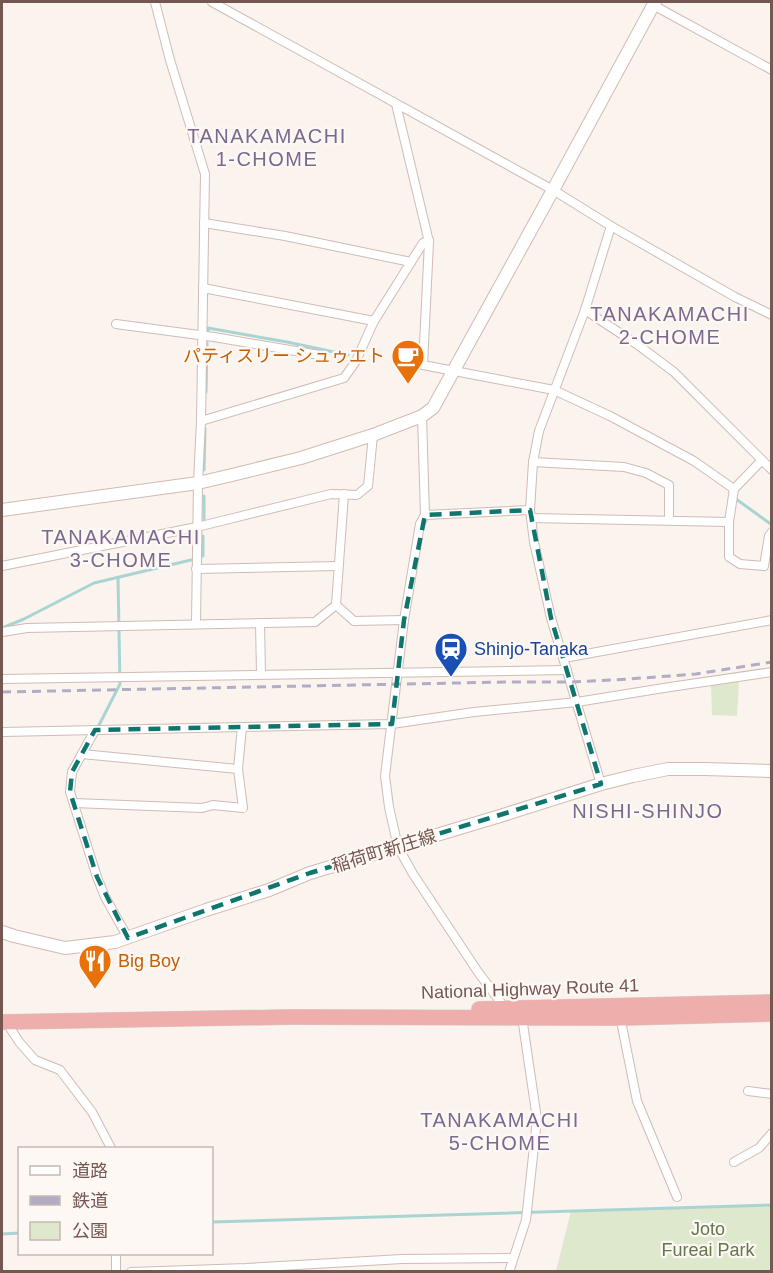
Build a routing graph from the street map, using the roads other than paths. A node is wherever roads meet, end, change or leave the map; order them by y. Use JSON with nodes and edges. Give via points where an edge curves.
{"nodes":[{"id":1,"x":155,"y":2,"type":"edge"},
{"id":2,"x":212,"y":2,"type":"edge"},
{"id":3,"x":654,"y":3,"type":"edge"},
{"id":4,"x":771,"y":70,"type":"edge"},
{"id":5,"x":396,"y":104,"type":"junction"},
{"id":6,"x":553,"y":190,"type":"junction"},
{"id":7,"x":204,"y":223,"type":"junction"},
{"id":8,"x":611,"y":226,"type":"junction"},
{"id":9,"x":429,"y":240,"type":"junction"},
{"id":10,"x":411,"y":262,"type":"junction"},
{"id":11,"x":203,"y":288,"type":"junction"},
{"id":12,"x":585,"y":310,"type":"junction"},
{"id":13,"x":771,"y":315,"type":"edge"},
{"id":14,"x":374,"y":321,"type":"junction"},
{"id":15,"x":116,"y":324,"type":"dead end"},
{"id":16,"x":202,"y":336,"type":"junction"},
{"id":17,"x":319,"y":355,"type":"dead end"},
{"id":18,"x":454,"y":370,"type":"junction"},
{"id":19,"x":554,"y":390,"type":"junction"},
{"id":20,"x":422,"y":416,"type":"junction"},
{"id":21,"x":201,"y":421,"type":"junction"},
{"id":22,"x":372,"y":435,"type":"junction"},
{"id":23,"x":762,"y":460,"type":"junction"},
{"id":24,"x":533,"y":462,"type":"junction"},
{"id":25,"x":771,"y":470,"type":"edge"},
{"id":26,"x":198,"y":483,"type":"junction"},
{"id":27,"x":734,"y":489,"type":"junction"},
{"id":28,"x":344,"y":494,"type":"junction"},
{"id":29,"x":2,"y":510,"type":"edge"},
{"id":30,"x":531,"y":514,"type":"junction"},
{"id":31,"x":425,"y":515,"type":"junction"},
{"id":32,"x":669,"y":520,"type":"junction"},
{"id":33,"x":729,"y":522,"type":"junction"},
{"id":34,"x":197,"y":528,"type":"junction"},
{"id":35,"x":771,"y":532,"type":"edge"},
{"id":36,"x":2,"y":566,"type":"edge"},
{"id":37,"x":338,"y":566,"type":"junction"},
{"id":38,"x":196,"y":569,"type":"junction"},
{"id":39,"x":336,"y":605,"type":"junction"},
{"id":40,"x":404,"y":620,"type":"junction"},
{"id":41,"x":771,"y":620,"type":"edge"},
{"id":42,"x":260,"y":623,"type":"junction"},
{"id":43,"x":196,"y":624,"type":"junction"},
{"id":44,"x":2,"y":632,"type":"edge"},
{"id":45,"x":564,"y":658,"type":"junction"},
{"id":46,"x":567,"y":670,"type":"junction"},
{"id":47,"x":398,"y":672,"type":"junction"},
{"id":48,"x":771,"y":672,"type":"edge"},
{"id":49,"x":261,"y":675,"type":"junction"},
{"id":50,"x":2,"y":679,"type":"edge"},
{"id":51,"x":577,"y":702,"type":"junction"},
{"id":52,"x":392,"y":724,"type":"junction"},
{"id":53,"x":242,"y":727,"type":"junction"},
{"id":54,"x":94,"y":730,"type":"junction"},
{"id":55,"x":2,"y":732,"type":"edge"},
{"id":56,"x":82,"y":754,"type":"junction"},
{"id":57,"x":238,"y":769,"type":"junction"},
{"id":58,"x":771,"y":771,"type":"edge"},
{"id":59,"x":601,"y":784,"type":"junction"},
{"id":60,"x":74,"y":803,"type":"junction"},
{"id":61,"x":399,"y":847,"type":"junction"},
{"id":62,"x":2,"y":932,"type":"edge"},
{"id":63,"x":128,"y":938,"type":"junction"},
{"id":64,"x":771,"y":1002,"type":"edge"},
{"id":65,"x":504,"y":1007,"type":"junction"},
{"id":66,"x":619,"y":1012,"type":"junction"},
{"id":67,"x":771,"y":1014,"type":"edge"},
{"id":68,"x":291,"y":1017,"type":"junction"},
{"id":69,"x":520,"y":1018,"type":"junction"},
{"id":70,"x":4,"y":1022,"type":"edge"},
{"id":71,"x":748,"y":1091,"type":"dead end"},
{"id":72,"x":771,"y":1094,"type":"edge"},
{"id":73,"x":771,"y":1133,"type":"edge"},
{"id":74,"x":110,"y":1147,"type":"edge"},
{"id":75,"x":734,"y":1162,"type":"dead end"},
{"id":76,"x":677,"y":1197,"type":"dead end"},
{"id":77,"x":116,"y":1255,"type":"edge"},
{"id":78,"x":513,"y":1258,"type":"junction"},
{"id":79,"x":246,"y":1268,"type":"junction"},
{"id":80,"x":138,"y":1271,"type":"edge"},
{"id":81,"x":116,"y":1272,"type":"edge"},
{"id":82,"x":131,"y":1272,"type":"edge"},
{"id":83,"x":260,"y":1272,"type":"edge"},
{"id":84,"x":509,"y":1272,"type":"edge"}],
"edges":[{"from":1,"to":7,"type":"street","via":[[205,174]]},
{"from":2,"to":5,"type":"street"},
{"from":3,"to":4,"type":"street"},
{"from":3,"to":6,"type":"street"},
{"from":5,"to":6,"type":"street"},
{"from":5,"to":9,"type":"street"},
{"from":6,"to":8,"type":"street"},
{"from":6,"to":18,"type":"street"},
{"from":7,"to":10,"type":"street"},
{"from":7,"to":11,"type":"street"},
{"from":8,"to":12,"type":"street"},
{"from":8,"to":13,"type":"street"},
{"from":9,"to":10,"type":"street"},
{"from":9,"to":18,"type":"street","via":[[423,365]]},
{"from":10,"to":14,"type":"street"},
{"from":11,"to":14,"type":"street"},
{"from":11,"to":16,"type":"street"},
{"from":12,"to":19,"type":"street"},
{"from":12,"to":23,"type":"street","via":[[674,372]]},
{"from":14,"to":21,"type":"street","via":[[344,378]]},
{"from":15,"to":16,"type":"street"},
{"from":16,"to":17,"type":"street"},
{"from":16,"to":21,"type":"street"},
{"from":18,"to":19,"type":"street"},
{"from":18,"to":20,"type":"street","via":[[433,408]]},
{"from":19,"to":24,"type":"street"},
{"from":19,"to":27,"type":"street","via":[[694,461]]},
{"from":20,"to":22,"type":"street"},
{"from":20,"to":31,"type":"street"},
{"from":21,"to":26,"type":"street"},
{"from":22,"to":26,"type":"street","via":[[301,458]]},
{"from":22,"to":28,"type":"street","via":[[368,486],[357,495]]},
{"from":23,"to":25,"type":"street"},
{"from":23,"to":27,"type":"street"},
{"from":24,"to":30,"type":"street"},
{"from":24,"to":32,"type":"street","via":[[624,467],[646,473],[669,485]]},
{"from":26,"to":29,"type":"street"},
{"from":26,"to":34,"type":"street"},
{"from":27,"to":33,"type":"street"},
{"from":28,"to":34,"type":"street"},
{"from":28,"to":37,"type":"street"},
{"from":30,"to":31,"type":"street"},
{"from":30,"to":32,"type":"street"},
{"from":30,"to":45,"type":"street","via":[[542,579]]},
{"from":31,"to":40,"type":"street","via":[[420,524]]},
{"from":32,"to":33,"type":"street"},
{"from":33,"to":35,"type":"street","via":[[729,557],[740,564],[764,566]]},
{"from":34,"to":36,"type":"street"},
{"from":34,"to":38,"type":"street"},
{"from":37,"to":38,"type":"street"},
{"from":37,"to":39,"type":"street"},
{"from":38,"to":43,"type":"street"},
{"from":39,"to":40,"type":"street","via":[[354,621]]},
{"from":39,"to":42,"type":"street","via":[[315,622]]},
{"from":40,"to":47,"type":"street"},
{"from":41,"to":45,"type":"street"},
{"from":42,"to":43,"type":"street"},
{"from":42,"to":49,"type":"street"},
{"from":43,"to":44,"type":"street"},
{"from":45,"to":46,"type":"street"},
{"from":46,"to":47,"type":"street"},
{"from":46,"to":51,"type":"street"},
{"from":47,"to":49,"type":"street"},
{"from":47,"to":52,"type":"street"},
{"from":48,"to":51,"type":"street"},
{"from":49,"to":50,"type":"street"},
{"from":51,"to":52,"type":"street"},
{"from":51,"to":59,"type":"street"},
{"from":52,"to":53,"type":"street"},
{"from":52,"to":61,"type":"street","via":[[385,776]]},
{"from":53,"to":54,"type":"street"},
{"from":53,"to":57,"type":"street"},
{"from":54,"to":55,"type":"street"},
{"from":54,"to":56,"type":"street"},
{"from":56,"to":57,"type":"street"},
{"from":56,"to":60,"type":"street","via":[[72,772],[70,792]]},
{"from":57,"to":60,"type":"street","via":[[243,808]]},
{"from":58,"to":59,"type":"street","name":"稲荷町新庄線","via":[[668,770]]},
{"from":59,"to":61,"type":"street","name":"稲荷町新庄線"},
{"from":60,"to":63,"type":"street","via":[[105,897]]},
{"from":61,"to":63,"type":"street","name":"稲荷町新庄線","via":[[310,873]]},
{"from":61,"to":65,"type":"street","via":[[413,874]]},
{"from":62,"to":63,"type":"street","name":"稲荷町新庄線","via":[[65,948]]},
{"from":64,"to":66,"type":"highway","name":"National Highway Route 41"},
{"from":65,"to":66,"type":"highway","name":"National Highway Route 41"},
{"from":65,"to":68,"type":"highway","name":"National Highway Route 41"},
{"from":65,"to":69,"type":"street"},
{"from":66,"to":67,"type":"highway","name":"National Highway Route 41"},
{"from":66,"to":69,"type":"highway","name":"National Highway Route 41"},
{"from":66,"to":76,"type":"street","via":[[637,1101]]},
{"from":68,"to":69,"type":"highway","name":"National Highway Route 41"},
{"from":68,"to":70,"type":"highway","name":"National Highway Route 41"},
{"from":69,"to":78,"type":"street","via":[[537,1119],[526,1220]]},
{"from":70,"to":74,"type":"street","via":[[35,1060],[60,1070],[92,1112]]},
{"from":71,"to":72,"type":"street"},
{"from":73,"to":75,"type":"street","via":[[759,1148]]},
{"from":77,"to":81,"type":"street"},
{"from":78,"to":79,"type":"street","via":[[402,1259]]},
{"from":78,"to":84,"type":"street"},
{"from":79,"to":80,"type":"street"},
{"from":79,"to":83,"type":"street"},
{"from":80,"to":82,"type":"street"}]}
